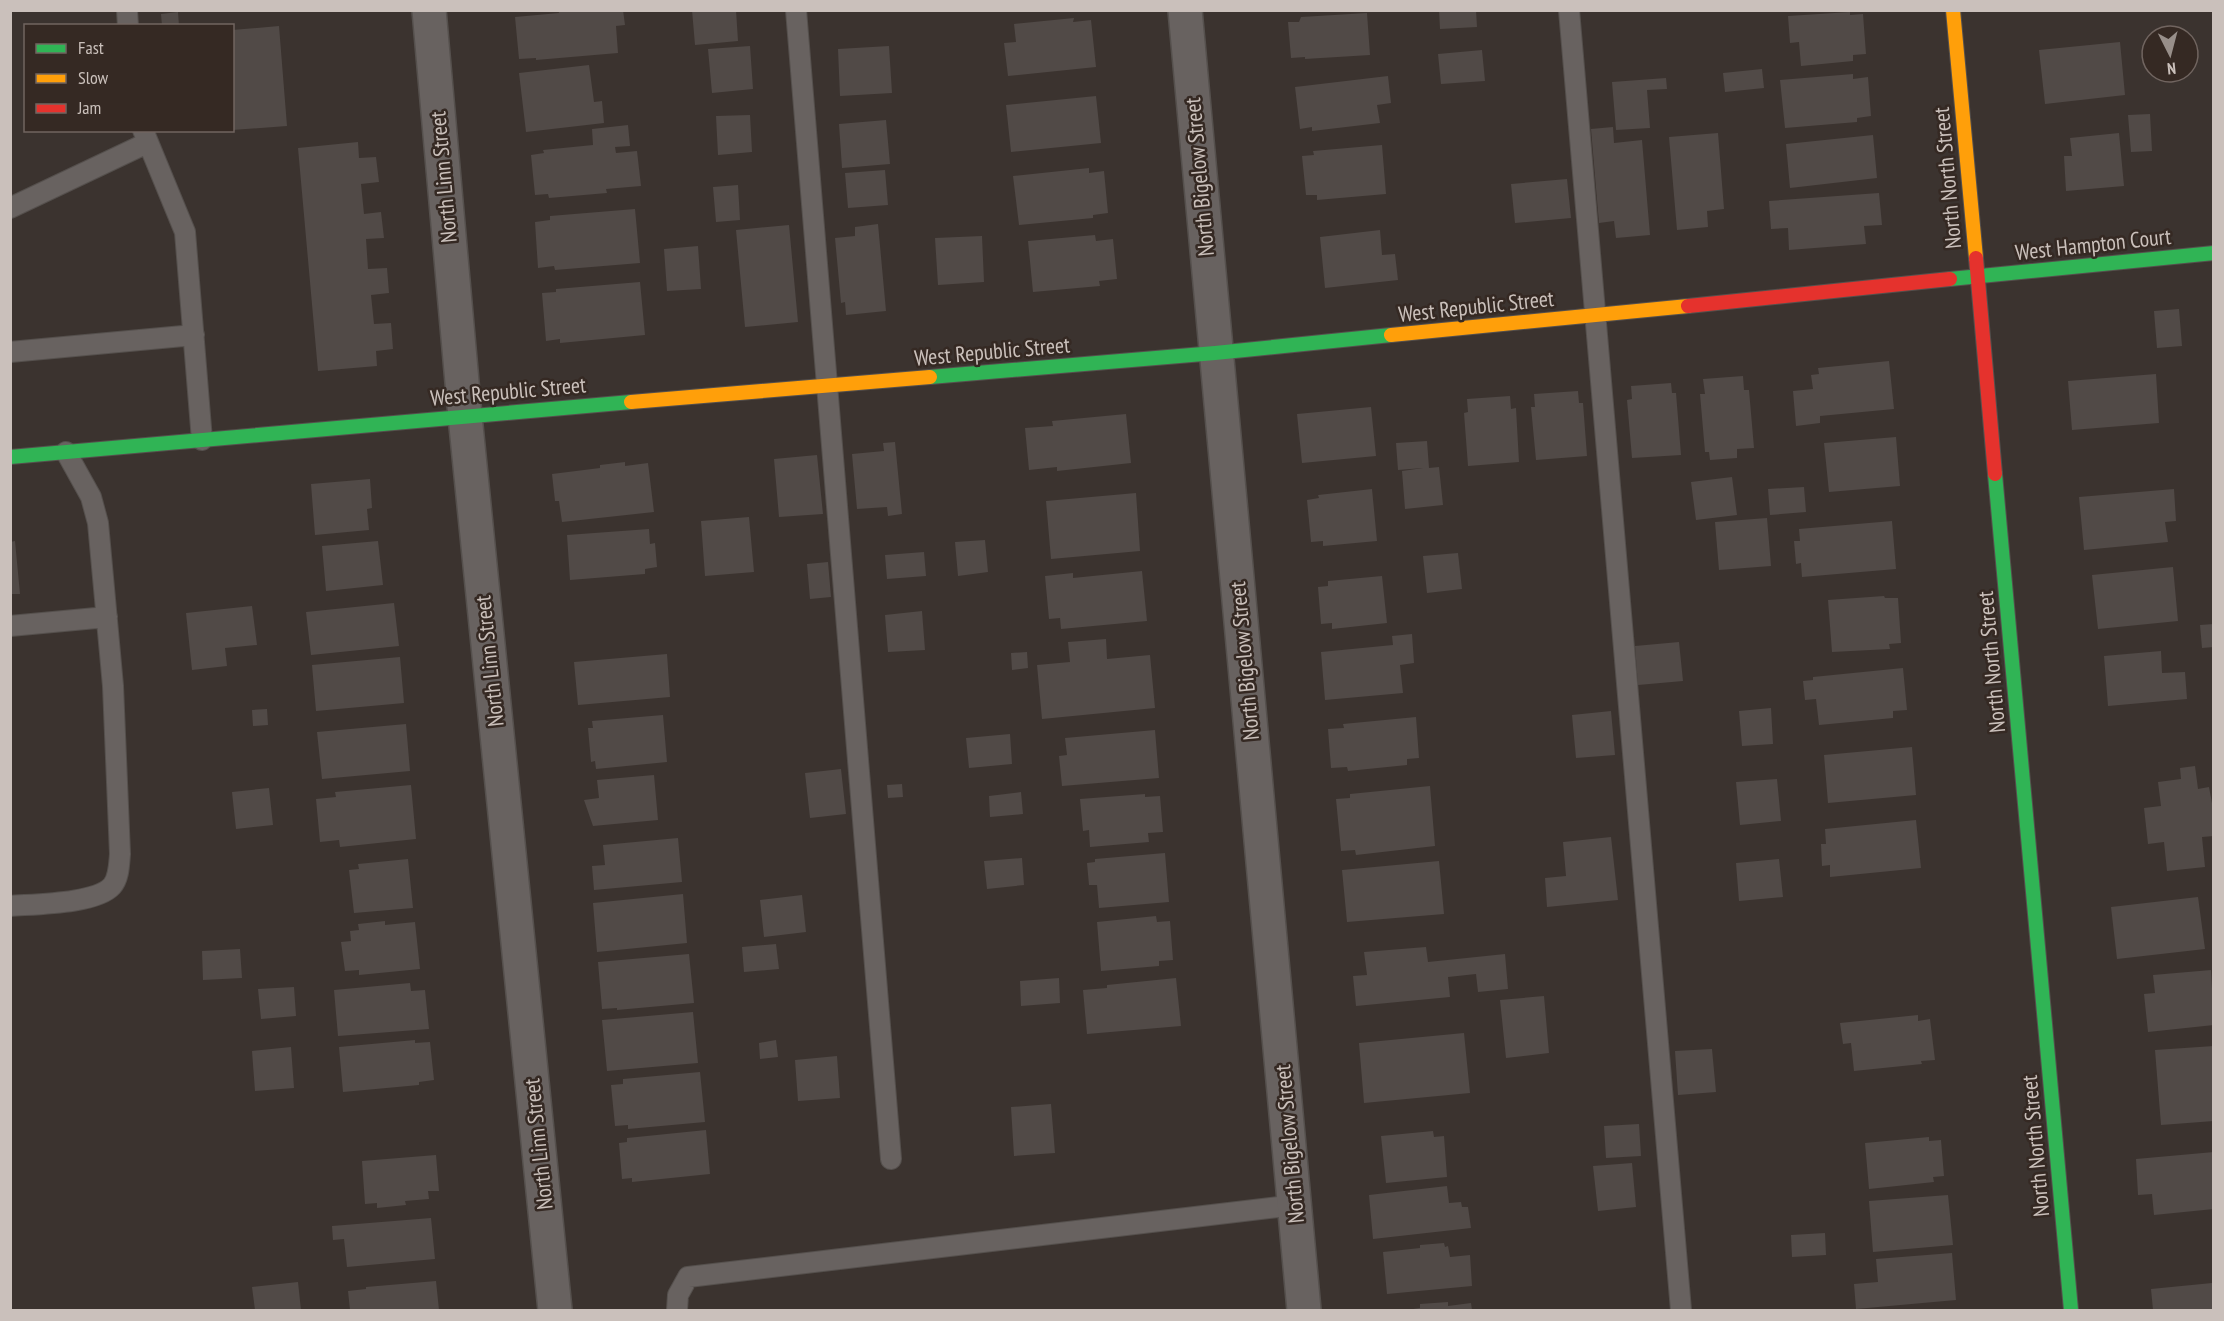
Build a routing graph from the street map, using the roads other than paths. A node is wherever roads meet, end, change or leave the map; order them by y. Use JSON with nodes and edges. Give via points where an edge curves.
{"nodes":[{"id":1,"x":429,"y":10,"type":"edge"},
{"id":2,"x":796,"y":10,"type":"edge"},
{"id":3,"x":1185,"y":10,"type":"edge"},
{"id":4,"x":1569,"y":10,"type":"edge"},
{"id":5,"x":1953,"y":10,"type":"edge"},
{"id":6,"x":145,"y":137,"type":"edge"},
{"id":7,"x":10,"y":208,"type":"edge"},
{"id":8,"x":2214,"y":253,"type":"edge"},
{"id":9,"x":1977,"y":277,"type":"junction"},
{"id":10,"x":1595,"y":315,"type":"junction"},
{"id":11,"x":194,"y":335,"type":"junction"},
{"id":12,"x":10,"y":352,"type":"edge"},
{"id":13,"x":1215,"y":353,"type":"junction"},
{"id":14,"x":828,"y":385,"type":"junction"},
{"id":15,"x":465,"y":416,"type":"junction"},
{"id":16,"x":202,"y":440,"type":"junction"},
{"id":17,"x":66,"y":452,"type":"junction"},
{"id":18,"x":10,"y":457,"type":"edge"},
{"id":19,"x":106,"y":617,"type":"junction"},
{"id":20,"x":10,"y":626,"type":"edge"},
{"id":21,"x":10,"y":906,"type":"edge"},
{"id":22,"x":891,"y":1159,"type":"dead end"},
{"id":23,"x":1295,"y":1205,"type":"junction"},
{"id":24,"x":555,"y":1311,"type":"edge"},
{"id":25,"x":677,"y":1311,"type":"edge"},
{"id":26,"x":1304,"y":1311,"type":"edge"},
{"id":27,"x":1682,"y":1311,"type":"edge"},
{"id":28,"x":2071,"y":1311,"type":"edge"}],
"edges":[{"from":1,"to":15,"type":"street","name":"North Linn Street"},
{"from":2,"to":14,"type":"lane"},
{"from":3,"to":13,"type":"street","name":"North Bigelow Street"},
{"from":4,"to":10,"type":"lane"},
{"from":5,"to":9,"type":"street","name":"North North Street"},
{"from":6,"to":7,"type":"lane"},
{"from":6,"to":11,"type":"lane","via":[[185,232]]},
{"from":8,"to":9,"type":"street","name":"West Hampton Court"},
{"from":9,"to":10,"type":"street","name":"West Republic Street"},
{"from":9,"to":28,"type":"street","name":"North North Street"},
{"from":10,"to":13,"type":"street","name":"West Republic Street"},
{"from":10,"to":27,"type":"lane"},
{"from":11,"to":12,"type":"lane"},
{"from":11,"to":16,"type":"lane"},
{"from":13,"to":14,"type":"street","name":"West Republic Street"},
{"from":13,"to":23,"type":"street","name":"North Bigelow Street"},
{"from":14,"to":15,"type":"street","name":"West Republic Street"},
{"from":14,"to":22,"type":"lane"},
{"from":15,"to":16,"type":"street","name":"West Republic Street"},
{"from":15,"to":24,"type":"street","name":"North Linn Street"},
{"from":16,"to":17,"type":"street","name":"West Republic Street"},
{"from":17,"to":18,"type":"street","name":"West Republic Street"},
{"from":17,"to":19,"type":"lane","via":[[91,497],[98,523]]},
{"from":19,"to":20,"type":"lane"},
{"from":19,"to":21,"type":"lane","via":[[113,686],[118,874],[113,886],[86,898]]},
{"from":23,"to":25,"type":"lane","via":[[688,1277],[678,1295]]},
{"from":23,"to":26,"type":"street","name":"North Bigelow Street"}]}
